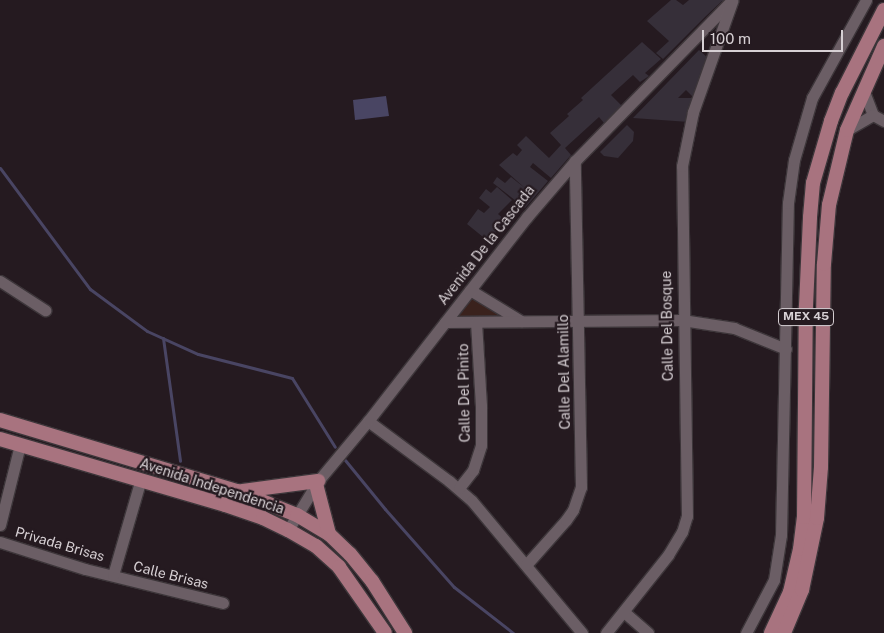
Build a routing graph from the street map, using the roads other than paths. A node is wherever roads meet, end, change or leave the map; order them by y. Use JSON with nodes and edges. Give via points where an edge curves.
{"nodes":[{"id":1,"x":733,"y":0,"type":"edge"},
{"id":2,"x":866,"y":0,"type":"edge"},
{"id":3,"x":884,"y":10,"type":"edge"},
{"id":4,"x":884,"y":46,"type":"edge"},
{"id":5,"x":863,"y":89,"type":"junction"},
{"id":6,"x":872,"y":115,"type":"junction"},
{"id":7,"x":884,"y":121,"type":"edge"},
{"id":8,"x":847,"y":130,"type":"junction"},
{"id":9,"x":575,"y":161,"type":"junction"},
{"id":10,"x":0,"y":281,"type":"edge"},
{"id":11,"x":470,"y":290,"type":"junction"},
{"id":12,"x":45,"y":310,"type":"dead end"},
{"id":13,"x":579,"y":320,"type":"junction"},
{"id":14,"x":682,"y":320,"type":"junction"},
{"id":15,"x":521,"y":321,"type":"junction"},
{"id":16,"x":445,"y":322,"type":"junction"},
{"id":17,"x":476,"y":322,"type":"junction"},
{"id":18,"x":786,"y":349,"type":"junction"},
{"id":19,"x":0,"y":420,"type":"edge"},
{"id":20,"x":368,"y":421,"type":"junction"},
{"id":21,"x":0,"y":439,"type":"edge"},
{"id":22,"x":20,"y":445,"type":"junction"},
{"id":23,"x":140,"y":482,"type":"junction"},
{"id":24,"x":317,"y":483,"type":"junction"},
{"id":25,"x":458,"y":488,"type":"junction"},
{"id":26,"x":237,"y":491,"type":"junction"},
{"id":27,"x":297,"y":515,"type":"junction"},
{"id":28,"x":0,"y":525,"type":"edge"},
{"id":29,"x":288,"y":530,"type":"junction"},
{"id":30,"x":329,"y":534,"type":"junction"},
{"id":31,"x":0,"y":542,"type":"edge"},
{"id":32,"x":526,"y":565,"type":"junction"},
{"id":33,"x":112,"y":575,"type":"junction"},
{"id":34,"x":222,"y":603,"type":"dead end"},
{"id":35,"x":624,"y":612,"type":"junction"},
{"id":36,"x":385,"y":633,"type":"edge"},
{"id":37,"x":405,"y":633,"type":"edge"},
{"id":38,"x":582,"y":633,"type":"edge"},
{"id":39,"x":606,"y":633,"type":"edge"},
{"id":40,"x":648,"y":633,"type":"edge"},
{"id":41,"x":746,"y":633,"type":"edge"},
{"id":42,"x":771,"y":633,"type":"edge"},
{"id":43,"x":784,"y":633,"type":"edge"}],
"edges":[{"from":1,"to":9,"type":"street","name":"Avenida De la Cascada"},
{"from":1,"to":14,"type":"street","name":"Calle Del Bosque","via":[[693,112],[682,166]]},
{"from":2,"to":18,"type":"street","via":[[815,92],[795,153],[788,204]]},
{"from":3,"to":42,"type":"main road","number":"MEX 45","via":[[830,121],[814,183],[807,296],[804,517],[790,592]]},
{"from":4,"to":5,"type":"main road","number":"MEX 45"},
{"from":5,"to":6,"type":"street"},
{"from":5,"to":8,"type":"main road","number":"MEX 45"},
{"from":6,"to":7,"type":"street"},
{"from":6,"to":8,"type":"street"},
{"from":8,"to":43,"type":"main road","number":"MEX 45","via":[[835,174],[826,230],[822,467],[818,518],[802,590]]},
{"from":9,"to":11,"type":"street","name":"Avenida De la Cascada"},
{"from":9,"to":13,"type":"street","name":"Calle Del Alamillo"},
{"from":10,"to":12,"type":"street"},
{"from":11,"to":15,"type":"street"},
{"from":11,"to":16,"type":"street","name":"Avenida De la Cascada"},
{"from":13,"to":14,"type":"street"},
{"from":13,"to":15,"type":"street"},
{"from":13,"to":32,"type":"street","name":"Calle Del Alamillo","via":[[581,488],[566,520]]},
{"from":14,"to":18,"type":"street","via":[[734,328]]},
{"from":14,"to":35,"type":"street","name":"Calle Del Bosque","via":[[687,516],[677,543]]},
{"from":15,"to":17,"type":"street"},
{"from":16,"to":17,"type":"street"},
{"from":16,"to":20,"type":"street","name":"Avenida De la Cascada"},
{"from":17,"to":25,"type":"street","name":"Calle Del Pinito","via":[[481,445],[473,470]]},
{"from":18,"to":41,"type":"street","via":[[779,560],[767,597]]},
{"from":19,"to":26,"type":"main road","name":"Avenida Independencia"},
{"from":20,"to":24,"type":"street","name":"Avenida De la Cascada"},
{"from":20,"to":25,"type":"street"},
{"from":21,"to":22,"type":"main road","name":"Avenida Independencia"},
{"from":22,"to":23,"type":"main road","name":"Avenida Independencia"},
{"from":22,"to":28,"type":"street"},
{"from":23,"to":29,"type":"main road","name":"Avenida Independencia","via":[[242,510]]},
{"from":23,"to":33,"type":"street"},
{"from":24,"to":26,"type":"main road"},
{"from":24,"to":27,"type":"street","name":"Avenida De la Cascada"},
{"from":24,"to":30,"type":"main road"},
{"from":25,"to":32,"type":"street"},
{"from":26,"to":27,"type":"main road","name":"Avenida Independencia"},
{"from":27,"to":29,"type":"street","name":"Avenida De la Cascada"},
{"from":27,"to":30,"type":"main road","name":"Avenida Independencia"},
{"from":29,"to":36,"type":"main road","name":"Avenida Independencia","via":[[316,546],[339,567]]},
{"from":30,"to":37,"type":"main road","name":"Avenida Independencia","via":[[362,567]]},
{"from":31,"to":33,"type":"street","name":"Privada Brisas"},
{"from":32,"to":38,"type":"street"},
{"from":33,"to":34,"type":"street","name":"Calle Brisas"},
{"from":35,"to":39,"type":"street","name":"Calle Del Bosque"},
{"from":35,"to":40,"type":"street"}]}
